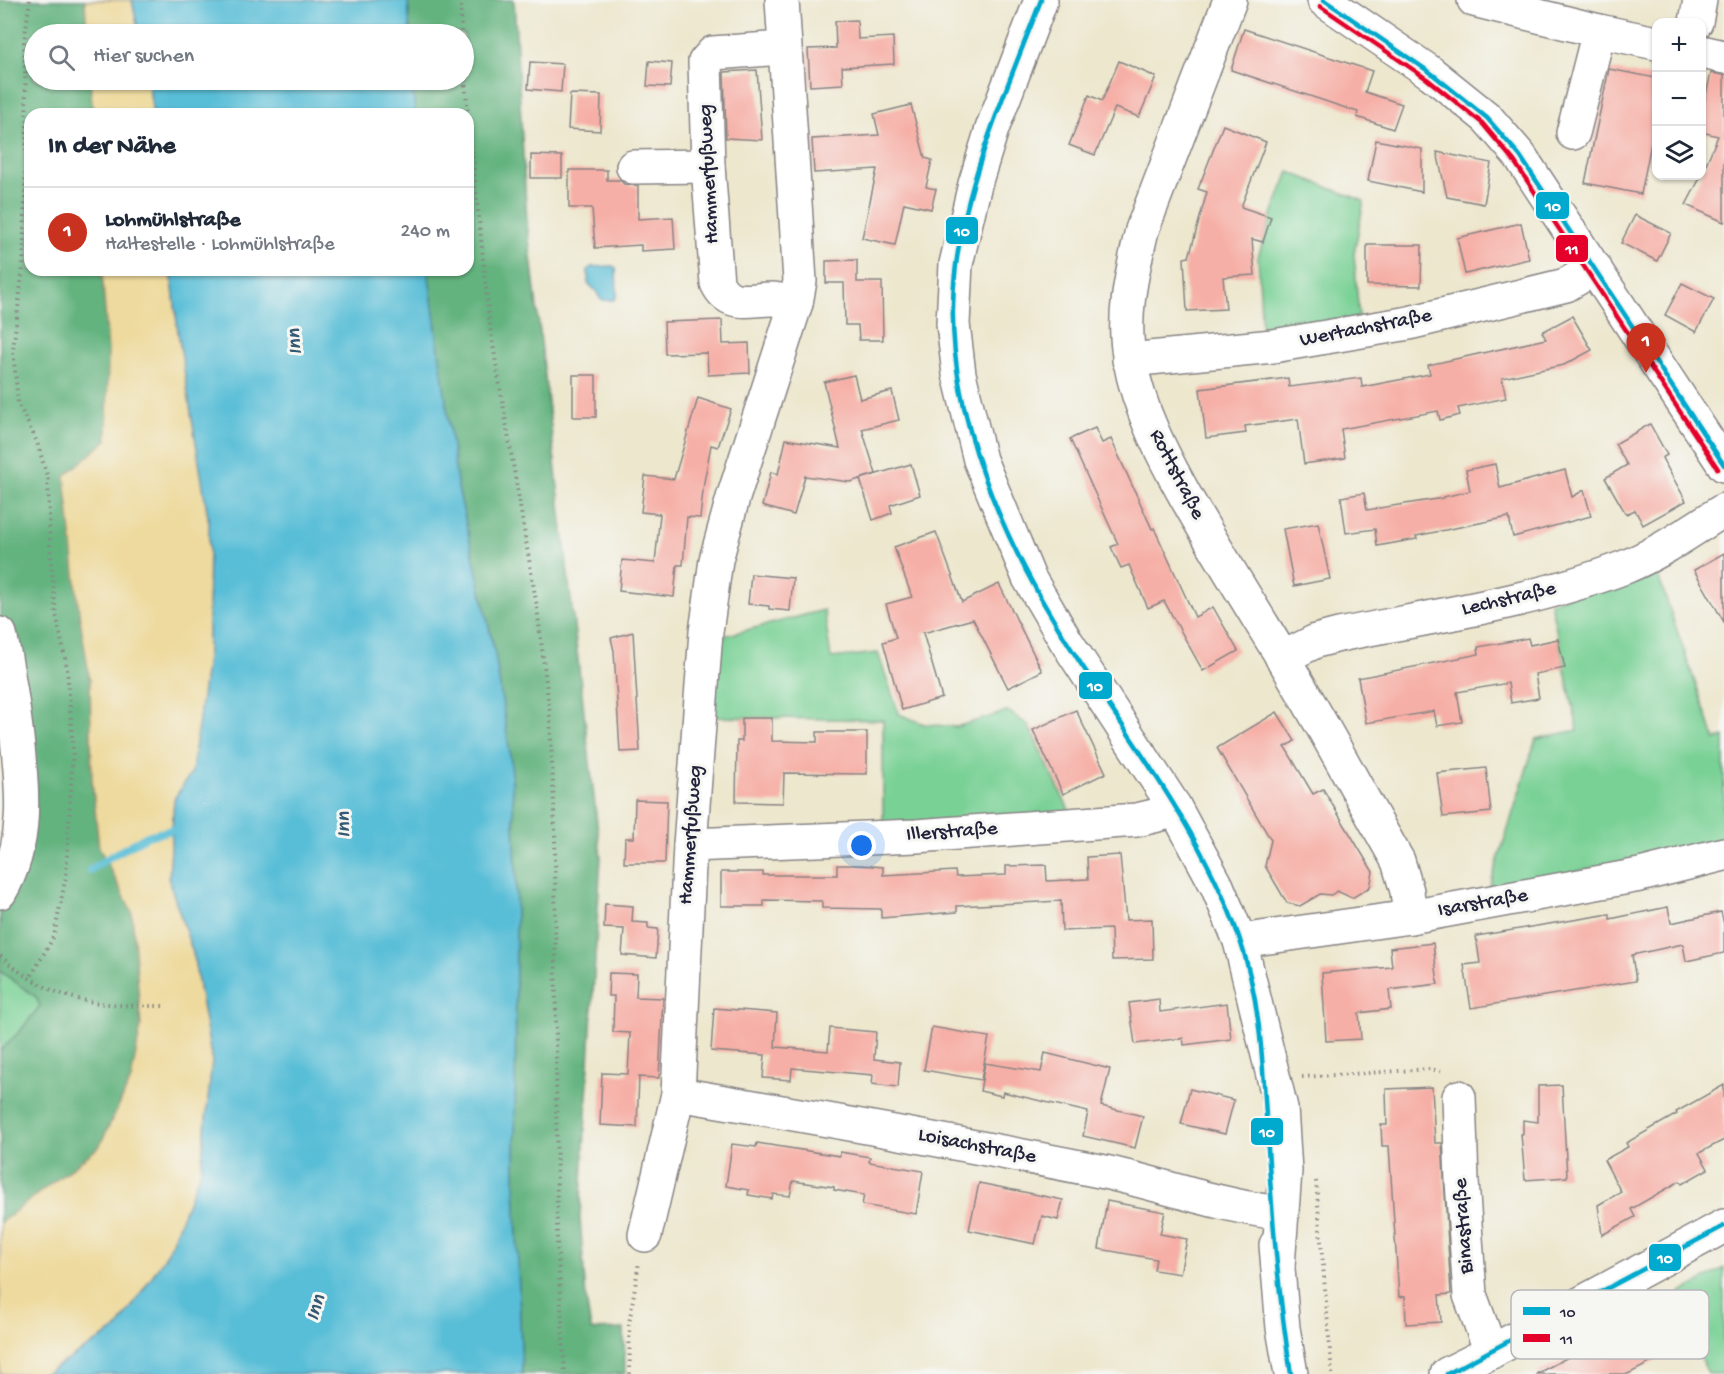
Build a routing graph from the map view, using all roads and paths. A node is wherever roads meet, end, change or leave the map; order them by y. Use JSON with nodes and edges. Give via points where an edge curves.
{"nodes":[{"id":1,"x":30,"y":0,"type":"edge"},
{"id":2,"x":461,"y":0,"type":"edge"},
{"id":3,"x":782,"y":0,"type":"edge"},
{"id":4,"x":1041,"y":0,"type":"edge"},
{"id":5,"x":1230,"y":0,"type":"edge"},
{"id":6,"x":1474,"y":0,"type":"edge"},
{"id":7,"x":1700,"y":0,"type":"edge"},
{"id":8,"x":1332,"y":1,"type":"edge"},
{"id":9,"x":1702,"y":18,"type":"edge"},
{"id":10,"x":27,"y":24,"type":"edge"},
{"id":11,"x":461,"y":24,"type":"edge"},
{"id":12,"x":1599,"y":31,"type":"junction"},
{"id":13,"x":1652,"y":43,"type":"edge"},
{"id":14,"x":784,"y":48,"type":"junction"},
{"id":15,"x":25,"y":90,"type":"edge"},
{"id":16,"x":466,"y":90,"type":"edge"},
{"id":17,"x":25,"y":108,"type":"edge"},
{"id":18,"x":468,"y":108,"type":"edge"},
{"id":19,"x":1573,"y":133,"type":"dead end"},
{"id":20,"x":708,"y":166,"type":"junction"},
{"id":21,"x":633,"y":167,"type":"dead end"},
{"id":22,"x":474,"y":171,"type":"edge"},
{"id":23,"x":24,"y":248,"type":"edge"},
{"id":24,"x":1595,"y":268,"type":"junction"},
{"id":25,"x":796,"y":303,"type":"junction"},
{"id":26,"x":1129,"y":360,"type":"junction"},
{"id":27,"x":1724,"y":465,"type":"edge"},
{"id":28,"x":1724,"y":510,"type":"edge"},
{"id":29,"x":0,"y":634,"type":"edge"},
{"id":30,"x":1282,"y":658,"type":"junction"},
{"id":31,"x":10,"y":756,"type":"edge"},
{"id":32,"x":1174,"y":806,"type":"junction"},
{"id":33,"x":690,"y":845,"type":"junction"},
{"id":34,"x":1724,"y":854,"type":"edge"},
{"id":35,"x":0,"y":892,"type":"edge"},
{"id":36,"x":1410,"y":917,"type":"junction"},
{"id":37,"x":1240,"y":940,"type":"junction"},
{"id":38,"x":0,"y":956,"type":"edge"},
{"id":39,"x":30,"y":978,"type":"junction"},
{"id":40,"x":165,"y":1006,"type":"dead end"},
{"id":41,"x":1261,"y":1033,"type":"junction"},
{"id":42,"x":1301,"y":1077,"type":"dead end"},
{"id":43,"x":678,"y":1094,"type":"junction"},
{"id":44,"x":1459,"y":1096,"type":"joint"},
{"id":45,"x":1316,"y":1178,"type":"dead end"},
{"id":46,"x":1272,"y":1212,"type":"junction"},
{"id":47,"x":1724,"y":1226,"type":"edge"},
{"id":48,"x":645,"y":1235,"type":"joint"},
{"id":49,"x":1278,"y":1266,"type":"junction"},
{"id":50,"x":1606,"y":1290,"type":"edge"},
{"id":51,"x":1511,"y":1341,"type":"edge"},
{"id":52,"x":1491,"y":1352,"type":"junction"},
{"id":53,"x":565,"y":1374,"type":"edge"},
{"id":54,"x":630,"y":1374,"type":"edge"},
{"id":55,"x":1291,"y":1374,"type":"edge"},
{"id":56,"x":1332,"y":1374,"type":"edge"},
{"id":57,"x":1447,"y":1374,"type":"edge"}],
"edges":[{"from":1,"to":10,"type":"path"},
{"from":2,"to":11,"type":"path"},
{"from":3,"to":14,"type":"street","name":"Hammerfußweg"},
{"from":4,"to":32,"type":"street","via":[[992,129],[956,264],[953,324],[959,374],[980,460],[1029,578]]},
{"from":5,"to":26,"type":"street","name":"Rottstraße","via":[[1142,230],[1128,301]]},
{"from":6,"to":12,"type":"street"},
{"from":7,"to":9,"type":"street"},
{"from":8,"to":24,"type":"street","via":[[1487,118],[1520,156]]},
{"from":12,"to":13,"type":"street"},
{"from":12,"to":19,"type":"street"},
{"from":14,"to":20,"type":"street","name":"Hammerfußweg","via":[[713,53],[705,62]]},
{"from":14,"to":25,"type":"street","name":"Hammerfußweg","via":[[800,281]]},
{"from":15,"to":17,"type":"path"},
{"from":16,"to":18,"type":"path"},
{"from":20,"to":21,"type":"street"},
{"from":20,"to":25,"type":"street","name":"Hammerfußweg","via":[[717,283],[722,292],[731,299]]},
{"from":22,"to":53,"type":"path","via":[[490,327],[550,716],[555,828],[557,1241]]},
{"from":23,"to":39,"type":"path","via":[[13,349],[18,403],[37,442],[48,479],[55,603],[67,668],[73,749],[66,876],[54,936]]},
{"from":24,"to":26,"type":"street","name":"Wertachstraße","via":[[1566,285],[1409,323],[1273,346]]},
{"from":24,"to":27,"type":"street"},
{"from":25,"to":33,"type":"street","name":"Hammerfußweg","via":[[716,560],[706,632]]},
{"from":26,"to":30,"type":"street","name":"Rottstraße","via":[[1146,416],[1167,462]]},
{"from":28,"to":30,"type":"street","name":"Lechstraße","via":[[1669,545],[1626,566],[1564,588],[1340,634]]},
{"from":29,"to":31,"type":"street","via":[[6,660]]},
{"from":30,"to":36,"type":"street","name":"Rottstraße","via":[[1398,861]]},
{"from":31,"to":35,"type":"street","via":[[22,783],[22,820],[16,851]]},
{"from":32,"to":33,"type":"street","name":"Illerstraße","via":[[1162,814],[1137,820],[916,836]]},
{"from":32,"to":37,"type":"street","via":[[1217,886]]},
{"from":33,"to":43,"type":"street","name":"Hammerfußweg"},
{"from":34,"to":36,"type":"street","name":"Isarstraße","via":[[1640,875]]},
{"from":36,"to":37,"type":"street","name":"Isarstraße"},
{"from":37,"to":41,"type":"street"},
{"from":38,"to":39,"type":"path"},
{"from":39,"to":40,"type":"path","via":[[46,989],[85,1002]]},
{"from":41,"to":46,"type":"street"},
{"from":41,"to":49,"type":"street","via":[[1281,1108],[1285,1172]]},
{"from":42,"to":44,"type":"path","via":[[1431,1069],[1446,1072],[1456,1081]]},
{"from":43,"to":46,"type":"street","name":"Loisachstraße","via":[[1019,1155],[1113,1174],[1240,1208]]},
{"from":43,"to":48,"type":"street","name":"Hammerfußweg"},
{"from":44,"to":52,"type":"street","name":"Binastraße","via":[[1470,1295]]},
{"from":45,"to":56,"type":"path"},
{"from":46,"to":49,"type":"street"},
{"from":47,"to":50,"type":"street"},
{"from":48,"to":54,"type":"path","via":[[631,1303]]},
{"from":49,"to":55,"type":"street"},
{"from":51,"to":52,"type":"street"},
{"from":52,"to":57,"type":"street"}]}
